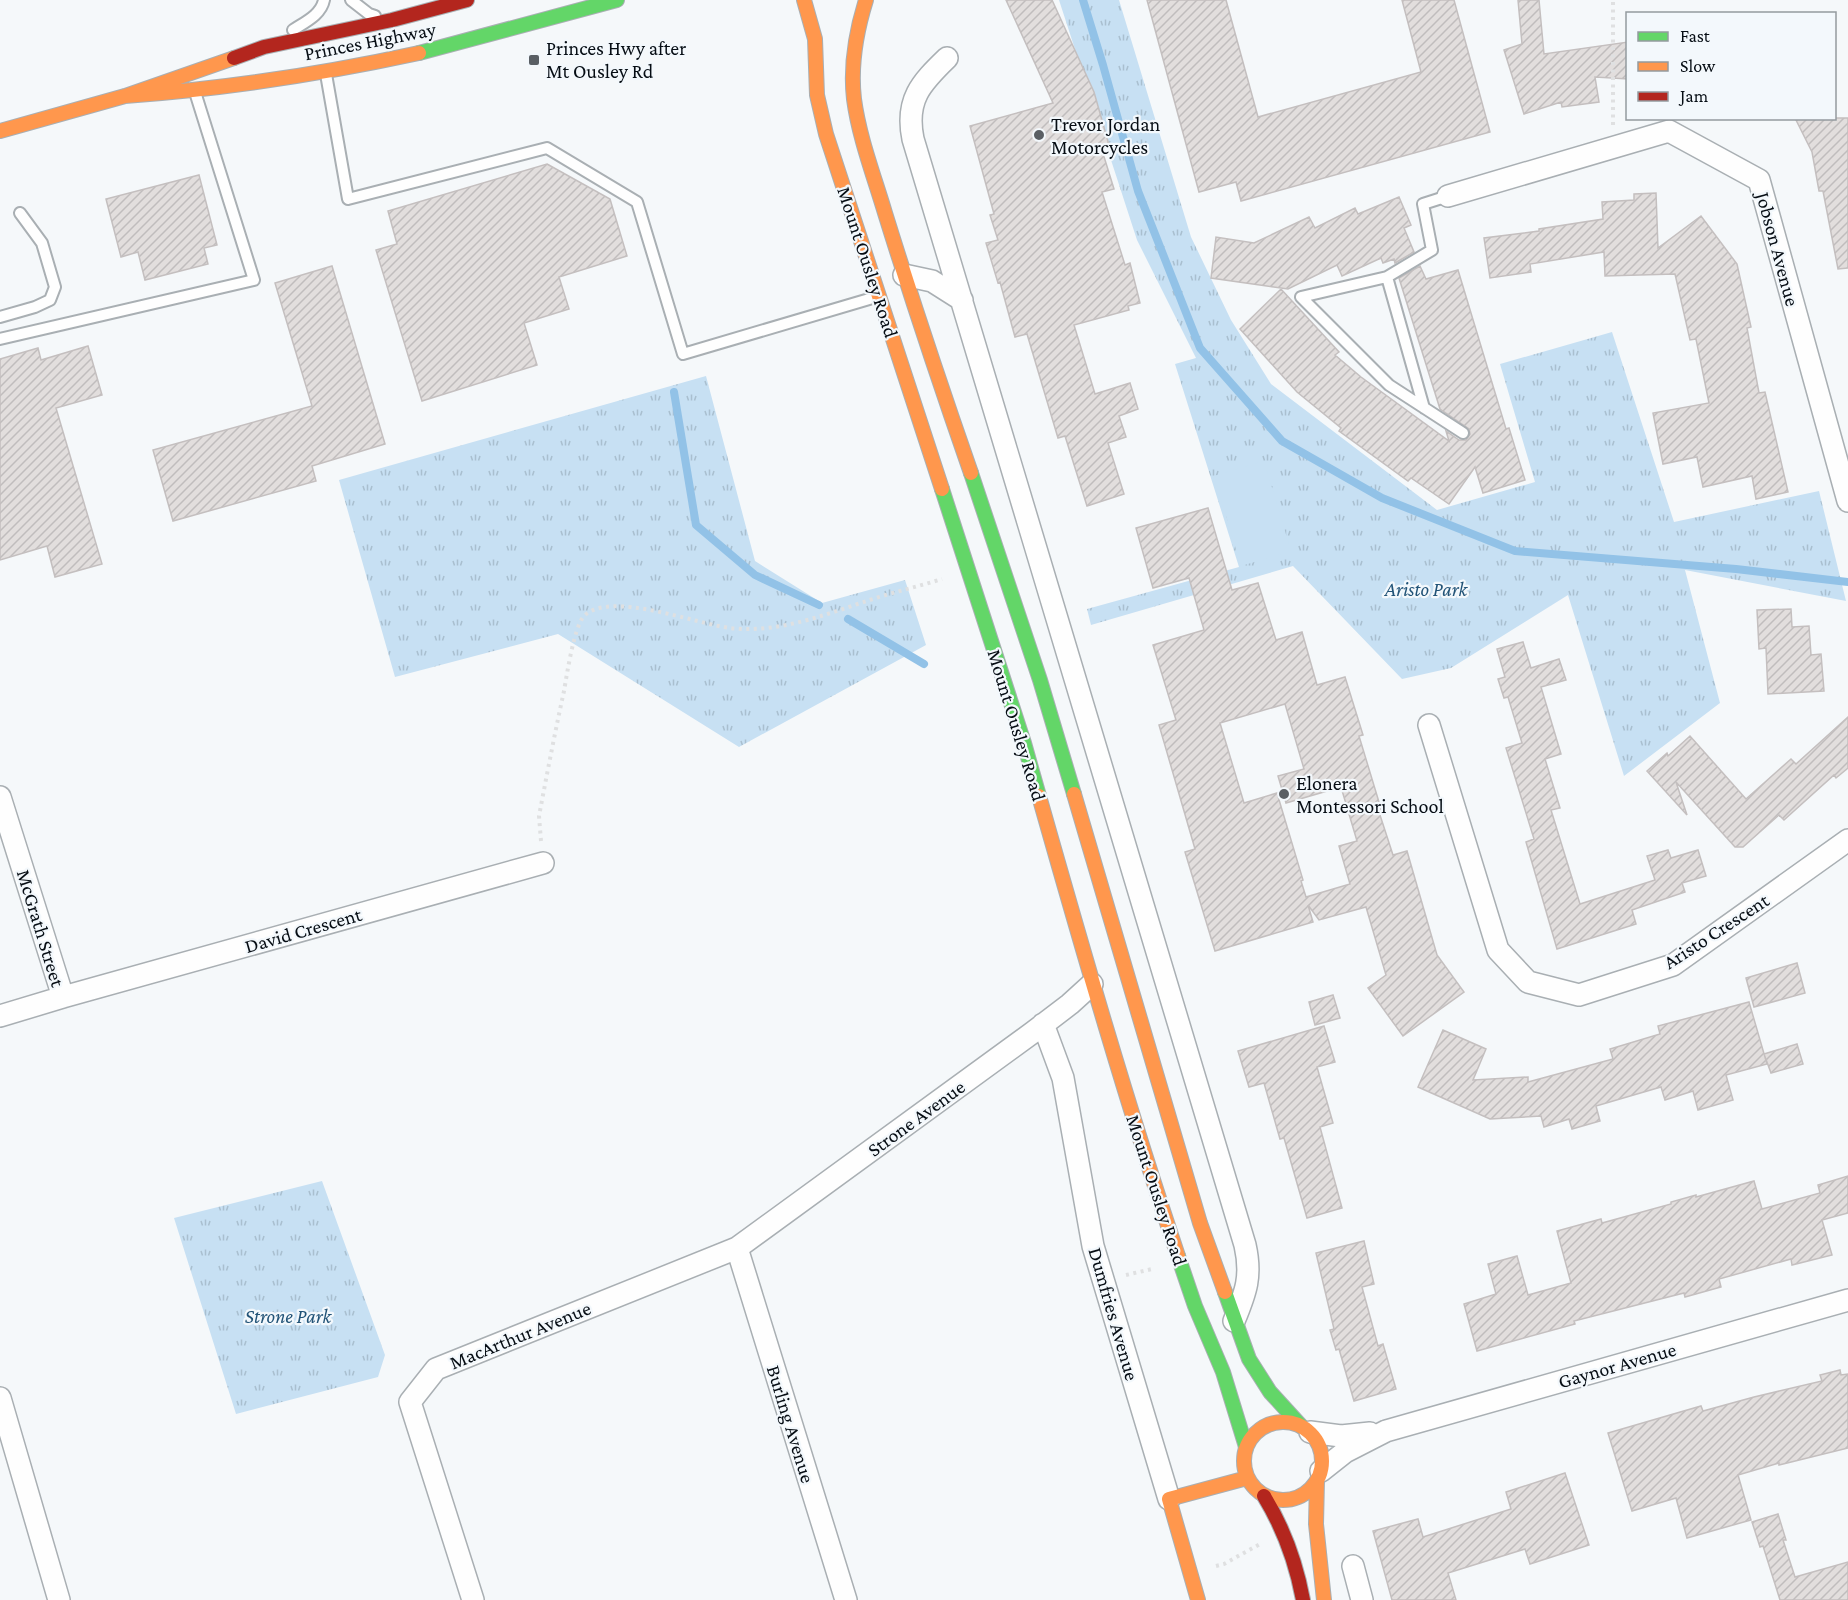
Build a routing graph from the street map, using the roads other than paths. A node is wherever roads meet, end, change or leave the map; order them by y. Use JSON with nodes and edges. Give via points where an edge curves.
{"nodes":[{"id":1,"x":324,"y":0,"type":"edge"},
{"id":2,"x":351,"y":0,"type":"edge"},
{"id":3,"x":467,"y":0,"type":"edge"},
{"id":4,"x":617,"y":0,"type":"edge"},
{"id":5,"x":804,"y":0,"type":"edge"},
{"id":6,"x":866,"y":0,"type":"edge"},
{"id":7,"x":393,"y":20,"type":"junction"},
{"id":8,"x":264,"y":47,"type":"junction"},
{"id":9,"x":947,"y":58,"type":"dead end"},
{"id":10,"x":326,"y":71,"type":"junction"},
{"id":11,"x":195,"y":92,"type":"junction"},
{"id":12,"x":125,"y":96,"type":"junction"},
{"id":13,"x":0,"y":131,"type":"edge"},
{"id":14,"x":1448,"y":196,"type":"joint"},
{"id":15,"x":20,"y":213,"type":"dead end"},
{"id":16,"x":904,"y":275,"type":"junction"},
{"id":17,"x":1387,"y":277,"type":"junction"},
{"id":18,"x":879,"y":296,"type":"junction"},
{"id":19,"x":962,"y":300,"type":"junction"},
{"id":20,"x":0,"y":317,"type":"edge"},
{"id":21,"x":0,"y":339,"type":"edge"},
{"id":22,"x":1424,"y":408,"type":"junction"},
{"id":23,"x":1463,"y":433,"type":"dead end"},
{"id":24,"x":1848,"y":501,"type":"edge"},
{"id":25,"x":1429,"y":725,"type":"dead end"},
{"id":26,"x":0,"y":797,"type":"edge"},
{"id":27,"x":1848,"y":840,"type":"edge"},
{"id":28,"x":543,"y":863,"type":"road end"},
{"id":29,"x":1092,"y":984,"type":"junction"},
{"id":30,"x":63,"y":997,"type":"junction"},
{"id":31,"x":0,"y":1016,"type":"edge"},
{"id":32,"x":1043,"y":1024,"type":"junction"},
{"id":33,"x":737,"y":1248,"type":"junction"},
{"id":34,"x":1848,"y":1300,"type":"edge"},
{"id":35,"x":1234,"y":1321,"type":"junction"},
{"id":36,"x":0,"y":1398,"type":"edge"},
{"id":37,"x":1305,"y":1429,"type":"junction"},
{"id":38,"x":1386,"y":1431,"type":"junction"},
{"id":39,"x":1246,"y":1447,"type":"junction"},
{"id":40,"x":1319,"y":1476,"type":"junction"},
{"id":41,"x":1247,"y":1478,"type":"junction"},
{"id":42,"x":1264,"y":1496,"type":"junction"},
{"id":43,"x":1169,"y":1499,"type":"junction"},
{"id":44,"x":1353,"y":1566,"type":"dead end"},
{"id":45,"x":59,"y":1600,"type":"edge"},
{"id":46,"x":473,"y":1600,"type":"edge"},
{"id":47,"x":846,"y":1600,"type":"edge"},
{"id":48,"x":1198,"y":1600,"type":"edge"},
{"id":49,"x":1303,"y":1600,"type":"edge"},
{"id":50,"x":1324,"y":1600,"type":"edge"},
{"id":51,"x":1362,"y":1600,"type":"edge"}],
"edges":[{"from":1,"to":8,"type":"lane","via":[[314,17]]},
{"from":2,"to":7,"type":"lane","via":[[369,14]]},
{"from":3,"to":7,"type":"main road","name":"Princes Highway"},
{"from":4,"to":10,"type":"main road","name":"Princes Highway","via":[[424,51]]},
{"from":5,"to":18,"type":"main road","name":"Mount Ousley Road","via":[[815,39],[821,114]]},
{"from":6,"to":16,"type":"main road","name":"Mount Ousley Road","via":[[856,31],[854,98]]},
{"from":7,"to":8,"type":"main road","name":"Princes Highway"},
{"from":8,"to":12,"type":"main road","name":"Princes Highway"},
{"from":9,"to":19,"type":"street","via":[[926,78],[916,95],[910,123]]},
{"from":10,"to":11,"type":"main road","name":"Princes Highway"},
{"from":10,"to":18,"type":"lane","via":[[348,199],[546,148],[637,202],[683,354]]},
{"from":11,"to":12,"type":"main road","name":"Princes Highway"},
{"from":11,"to":21,"type":"lane","via":[[254,280]]},
{"from":12,"to":13,"type":"main road","name":"Princes Highway"},
{"from":14,"to":17,"type":"lane","via":[[1423,204],[1432,250]]},
{"from":14,"to":24,"type":"street","name":"Jobson Avenue","via":[[1669,131],[1759,180]]},
{"from":15,"to":20,"type":"lane","via":[[42,243],[55,287],[50,300]]},
{"from":16,"to":19,"type":"street","name":"Mount Ousley Road","via":[[932,281]]},
{"from":16,"to":35,"type":"main road","name":"Mount Ousley Road","via":[[1040,680],[1200,1222]]},
{"from":17,"to":22,"type":"lane"},
{"from":17,"to":22,"type":"lane","via":[[1301,297],[1389,385]]},
{"from":18,"to":29,"type":"main road","name":"Mount Ousley Road","via":[[1024,743]]},
{"from":19,"to":35,"type":"street","via":[[1245,1245],[1249,1276]]},
{"from":22,"to":23,"type":"lane"},
{"from":25,"to":27,"type":"street","name":"Aristo Crescent","via":[[1498,950],[1528,982],[1579,995],[1672,965]]},
{"from":26,"to":30,"type":"street","name":"McGrath Street"},
{"from":28,"to":30,"type":"street","name":"David Crescent"},
{"from":29,"to":32,"type":"street","name":"Strone Avenue"},
{"from":29,"to":39,"type":"main road","name":"Mount Ousley Road","via":[[1139,1140]]},
{"from":30,"to":31,"type":"street","name":"McGrath Street"},
{"from":32,"to":33,"type":"street","name":"Strone Avenue"},
{"from":32,"to":43,"type":"street","name":"Dumfries Avenue","via":[[1063,1078],[1093,1246]]},
{"from":33,"to":46,"type":"street","name":"MacArthur Avenue","via":[[436,1369],[410,1402]]},
{"from":33,"to":47,"type":"street","name":"Burling Avenue"},
{"from":34,"to":38,"type":"street","name":"Gaynor Avenue"},
{"from":35,"to":37,"type":"main road","name":"Mount Ousley Road","via":[[1259,1376]]},
{"from":36,"to":45,"type":"street"},
{"from":37,"to":38,"type":"street","name":"Gaynor Avenue","via":[[1341,1436]]},
{"from":37,"to":39,"type":"main road","via":[[1291,1422],[1269,1424]]},
{"from":37,"to":40,"type":"main road","via":[[1321,1450]]},
{"from":38,"to":40,"type":"street","name":"Gaynor Avenue","via":[[1345,1452]]},
{"from":39,"to":41,"type":"main road"},
{"from":40,"to":42,"type":"main road","via":[[1302,1496],[1290,1500]]},
{"from":40,"to":50,"type":"main road","via":[[1316,1524]]},
{"from":41,"to":42,"type":"main road"},
{"from":41,"to":43,"type":"main road"},
{"from":42,"to":49,"type":"main road","via":[[1292,1547]]},
{"from":43,"to":48,"type":"main road","name":"Dumfries Avenue"},
{"from":44,"to":51,"type":"street"}]}
